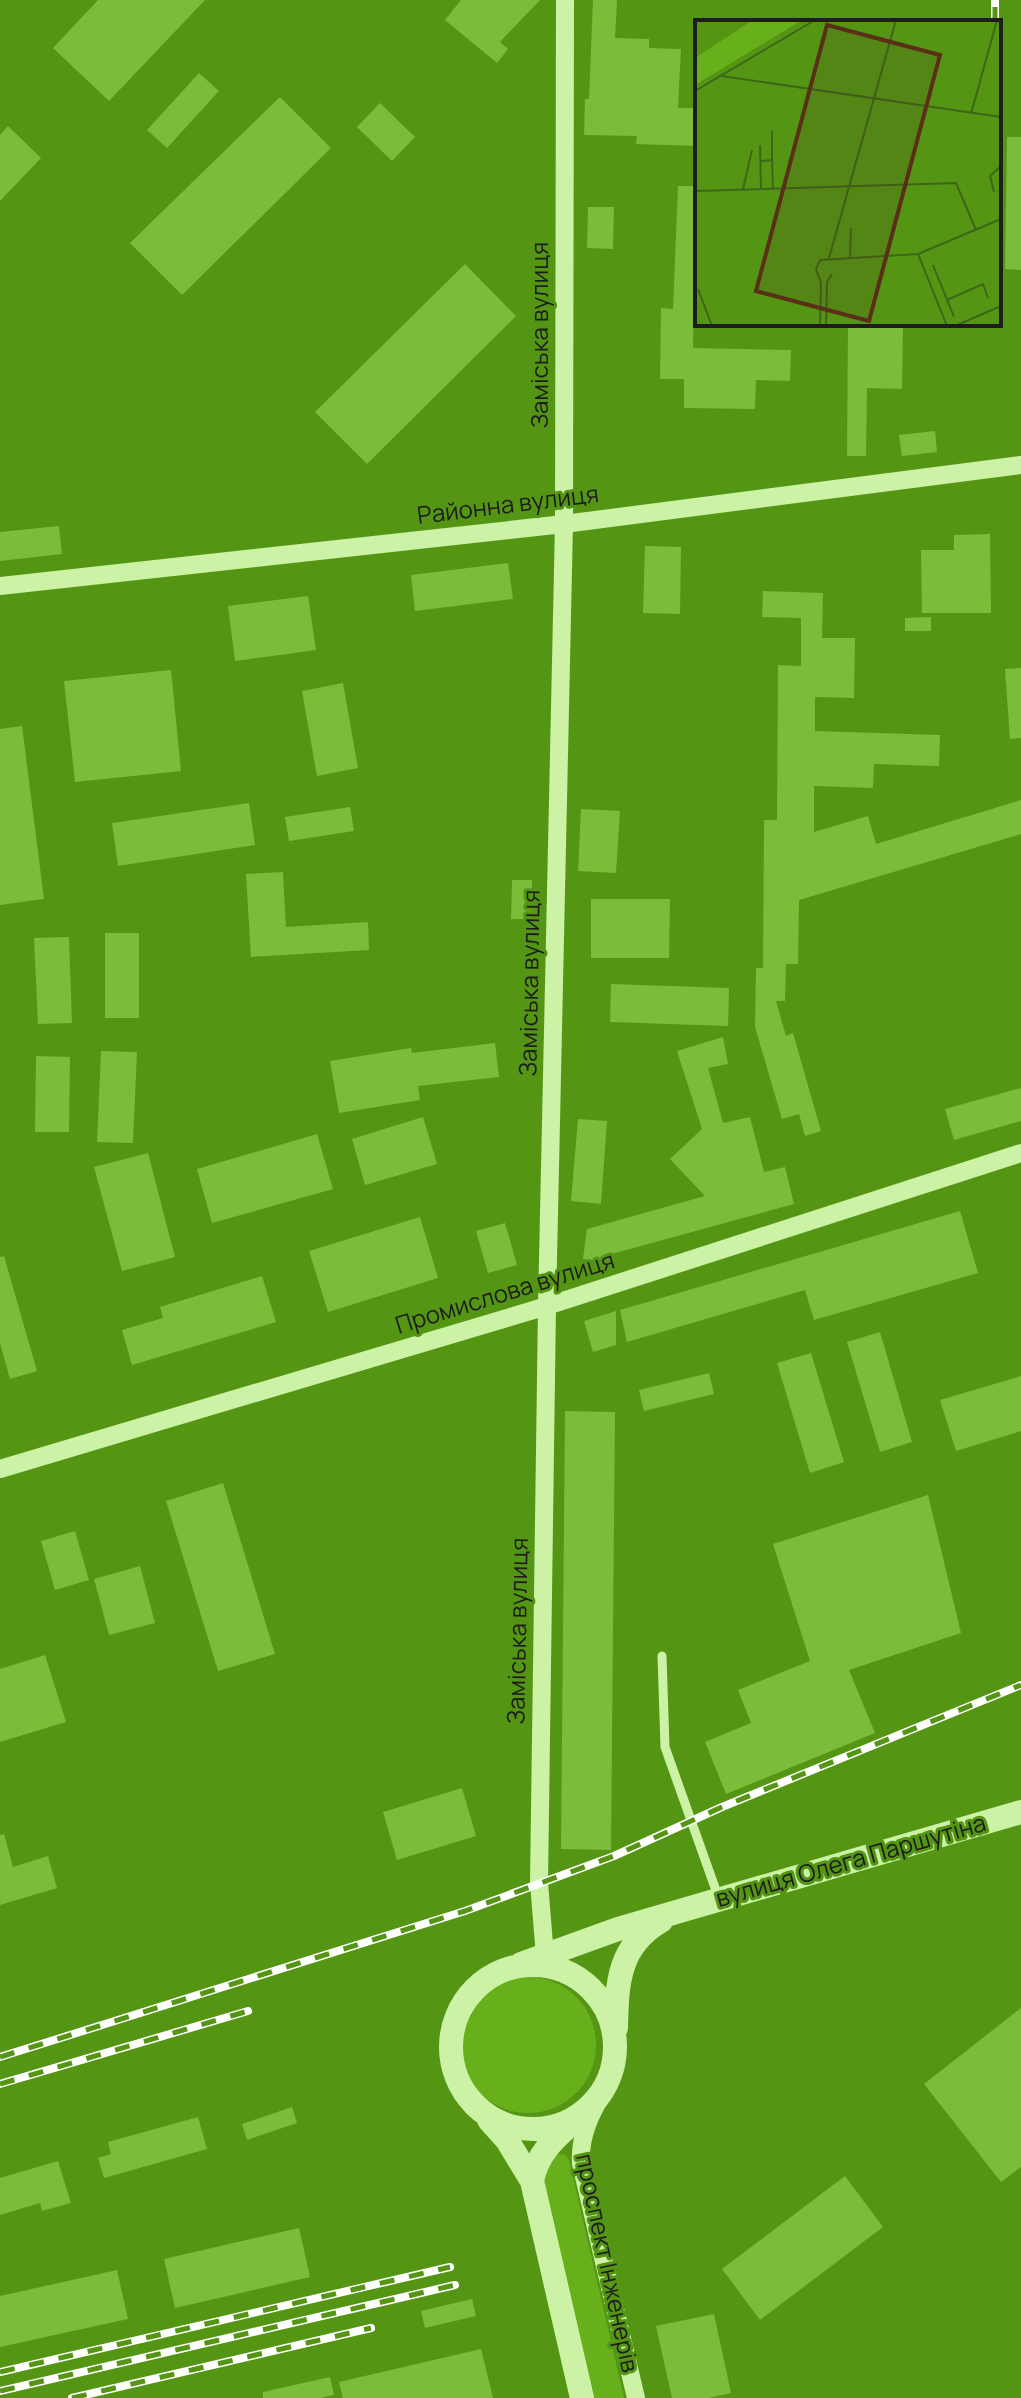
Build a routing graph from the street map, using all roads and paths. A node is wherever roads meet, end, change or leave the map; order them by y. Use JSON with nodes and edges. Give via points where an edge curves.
{"nodes":[{"id":1,"x":565,"y":0,"type":"edge"},
{"id":2,"x":1021,"y":465,"type":"edge"},
{"id":3,"x":564,"y":524,"type":"junction"},
{"id":4,"x":0,"y":586,"type":"edge"},
{"id":5,"x":1021,"y":1153,"type":"edge"},
{"id":6,"x":547,"y":1306,"type":"junction"},
{"id":7,"x":0,"y":1469,"type":"edge"},
{"id":8,"x":662,"y":1656,"type":"dead end"},
{"id":9,"x":1021,"y":1812,"type":"edge"},
{"id":10,"x":719,"y":1899,"type":"junction"},
{"id":11,"x":681,"y":1910,"type":"junction"},
{"id":12,"x":548,"y":1960,"type":"junction"},
{"id":13,"x":616,"y":2041,"type":"junction"},
{"id":14,"x":607,"y":2085,"type":"junction"},
{"id":15,"x":484,"y":2115,"type":"junction"},
{"id":16,"x":577,"y":2118,"type":"junction"},
{"id":17,"x":532,"y":2181,"type":"junction"},
{"id":18,"x":582,"y":2398,"type":"edge"},
{"id":19,"x":636,"y":2398,"type":"edge"}],
"edges":[{"from":1,"to":3,"type":"street","name":"Заміська вулиця"},
{"from":2,"to":3,"type":"street","name":"Районна вулиця"},
{"from":3,"to":4,"type":"street","name":"Районна вулиця"},
{"from":3,"to":6,"type":"street","name":"Заміська вулиця"},
{"from":5,"to":6,"type":"street","name":"Промислова вулиця"},
{"from":6,"to":7,"type":"street","name":"Промислова вулиця"},
{"from":6,"to":12,"type":"street","name":"Заміська вулиця","via":[[539,1883]]},
{"from":8,"to":10,"type":"lane","via":[[665,1747]]},
{"from":9,"to":10,"type":"street","name":"вулиця Олега Паршутіна"},
{"from":10,"to":11,"type":"street","name":"вулиця Олега Паршутіна"},
{"from":11,"to":12,"type":"street","name":"вулиця Олега Паршутіна","via":[[618,1929]]},
{"from":11,"to":13,"type":"street","name":"вулиця Олега Паршутіна","via":[[637,1940],[626,1956],[618,1979]]},
{"from":12,"to":13,"type":"street","via":[[594,1992],[609,2014]]},
{"from":12,"to":15,"type":"street","via":[[498,1973],[473,1990],[457,2015],[450,2045],[455,2074],[463,2093]]},
{"from":13,"to":14,"type":"street"},
{"from":14,"to":16,"type":"street"},
{"from":14,"to":19,"type":"street","name":"проспект Інженерів","via":[[585,2126],[581,2164]]},
{"from":15,"to":16,"type":"street","via":[[530,2130]]},
{"from":15,"to":17,"type":"street"},
{"from":16,"to":17,"type":"street","name":"проспект Інженерів","via":[[541,2154]]},
{"from":17,"to":18,"type":"street"}]}
